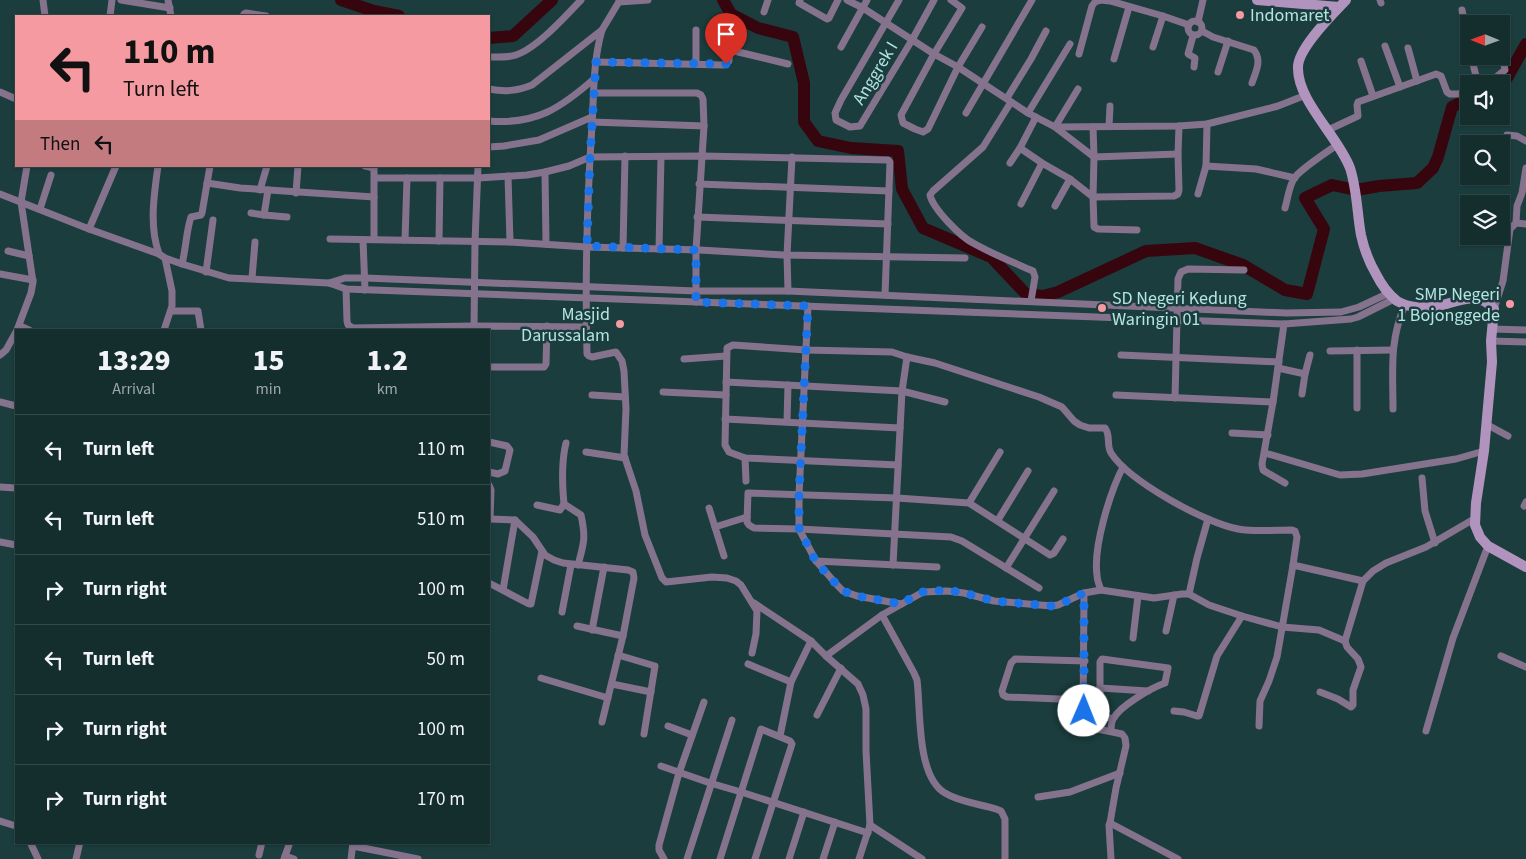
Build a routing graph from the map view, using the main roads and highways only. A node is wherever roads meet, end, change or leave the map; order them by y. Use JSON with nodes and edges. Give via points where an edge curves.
{"nodes":[{"id":1,"x":1257,"y":0,"type":"edge"},
{"id":2,"x":1343,"y":4,"type":"edge"},
{"id":3,"x":1526,"y":567,"type":"edge"}],
"edges":[{"from":1,"to":2,"type":"main road"},
{"from":2,"to":3,"type":"main road","via":[[1305,47],[1298,73],[1306,95],[1349,167],[1361,236],[1380,282],[1392,296],[1405,304],[1430,307],[1480,299],[1494,309],[1484,454],[1474,519],[1480,537],[1488,546]]}]}
